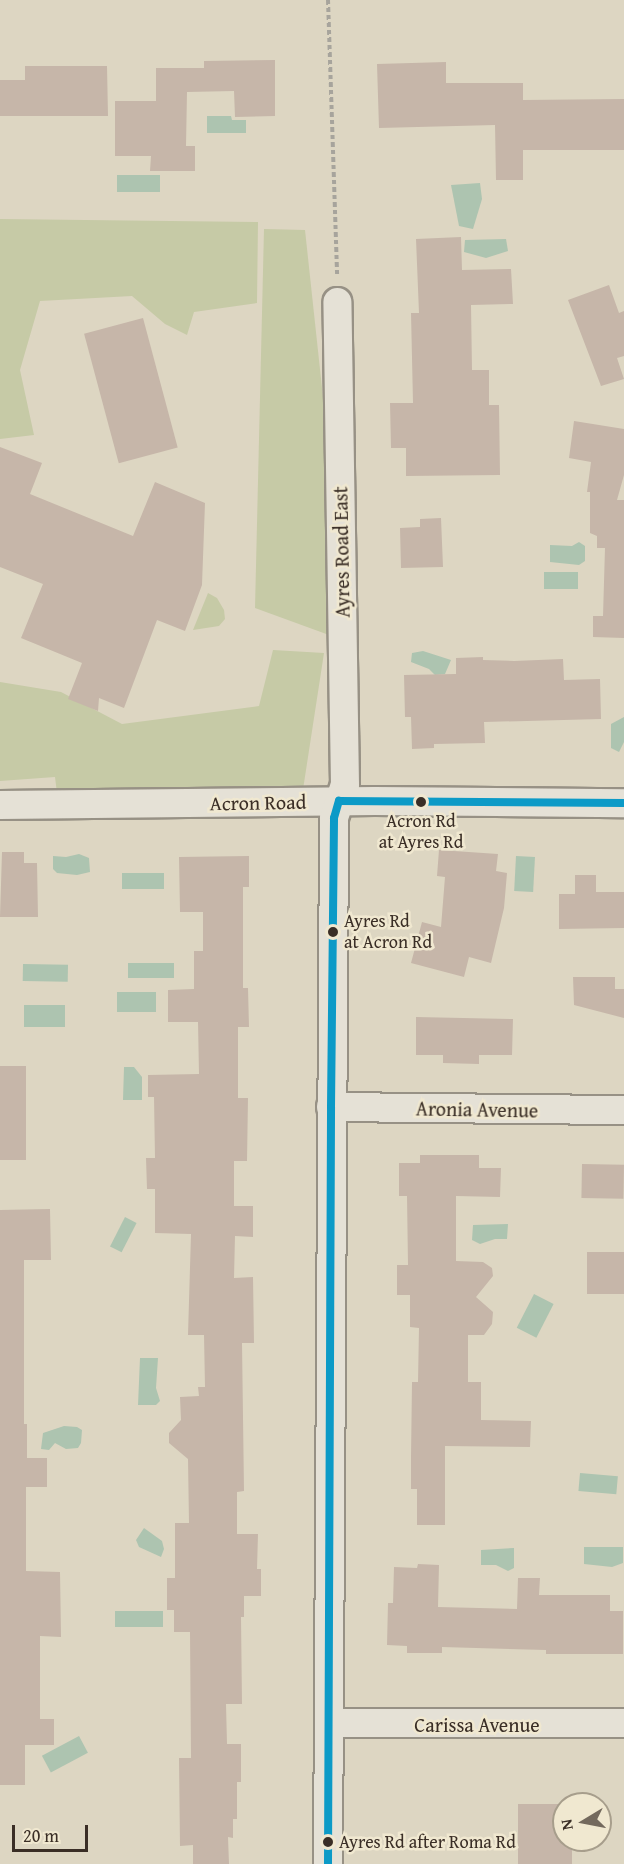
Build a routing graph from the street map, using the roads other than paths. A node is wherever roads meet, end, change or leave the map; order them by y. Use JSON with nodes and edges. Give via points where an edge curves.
{"nodes":[{"id":1,"x":337,"y":302,"type":"road end"},
{"id":2,"x":339,"y":801,"type":"junction"},
{"id":3,"x":624,"y":803,"type":"edge"},
{"id":4,"x":0,"y":805,"type":"edge"},
{"id":5,"x":331,"y":1107,"type":"junction"},
{"id":6,"x":624,"y":1110,"type":"edge"},
{"id":7,"x":330,"y":1723,"type":"junction"},
{"id":8,"x":624,"y":1723,"type":"edge"},
{"id":9,"x":328,"y":1864,"type":"edge"}],
"edges":[{"from":1,"to":2,"type":"street","name":"Ayres Road East","via":[[345,785]]},
{"from":2,"to":3,"type":"street","name":"Acron Road"},
{"from":2,"to":4,"type":"street","name":"Acron Road"},
{"from":2,"to":5,"type":"street","name":"Ayres Road East","via":[[334,818]]},
{"from":5,"to":6,"type":"street","name":"Aronia Avenue"},
{"from":5,"to":7,"type":"street","name":"Ayres Road East"},
{"from":7,"to":8,"type":"street","name":"Carissa Avenue"},
{"from":7,"to":9,"type":"street","name":"Ayres Road East"}]}
